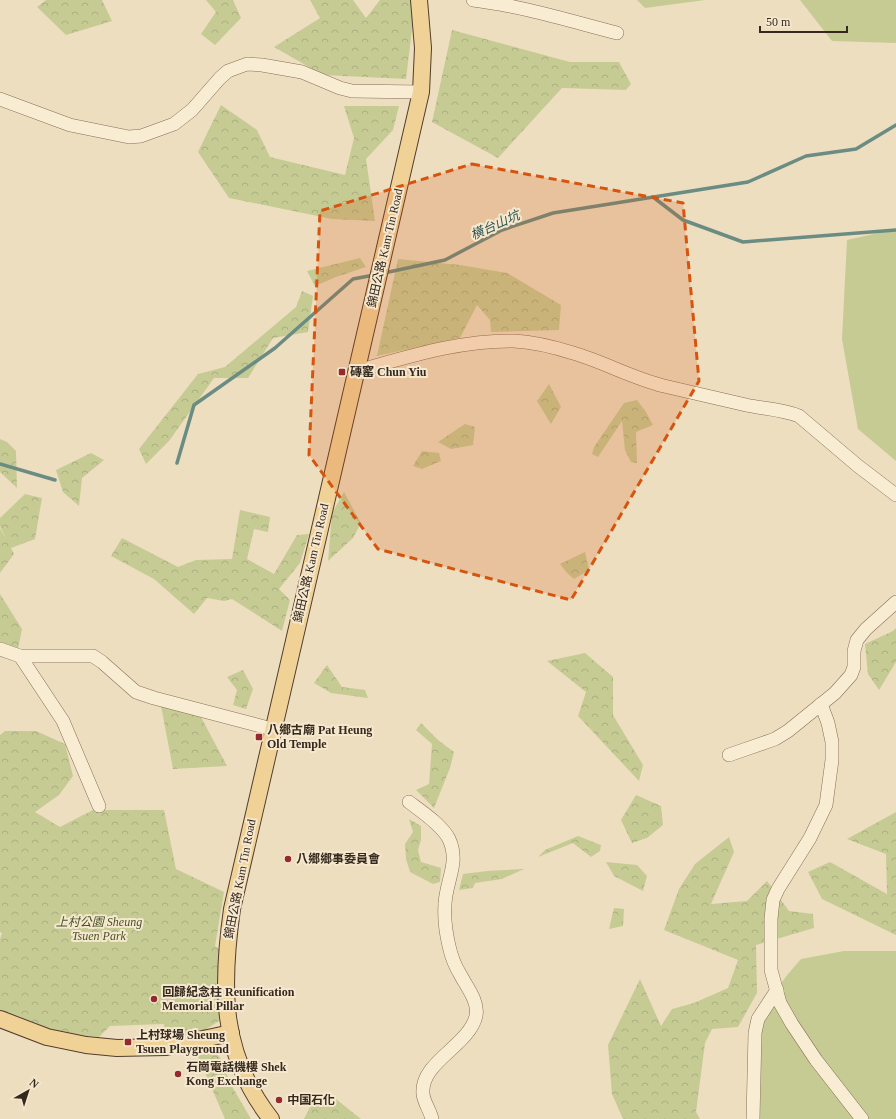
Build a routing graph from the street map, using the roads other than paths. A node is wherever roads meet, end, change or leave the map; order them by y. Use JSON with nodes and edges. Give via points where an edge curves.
{"nodes":[{"id":1,"x":420,"y":0,"type":"edge"},
{"id":2,"x":472,"y":0,"type":"edge"},
{"id":3,"x":617,"y":33,"type":"dead end"},
{"id":4,"x":421,"y":92,"type":"junction"},
{"id":5,"x":0,"y":99,"type":"edge"},
{"id":6,"x":357,"y":371,"type":"junction"},
{"id":7,"x":896,"y":495,"type":"edge"},
{"id":8,"x":896,"y":602,"type":"edge"},
{"id":9,"x":0,"y":649,"type":"edge"},
{"id":10,"x":20,"y":656,"type":"junction"},
{"id":11,"x":821,"y":704,"type":"junction"},
{"id":12,"x":272,"y":729,"type":"junction"},
{"id":13,"x":729,"y":755,"type":"dead end"},
{"id":14,"x":409,"y":802,"type":"dead end"},
{"id":15,"x":99,"y":806,"type":"dead end"},
{"id":16,"x":777,"y":990,"type":"junction"},
{"id":17,"x":0,"y":1019,"type":"edge"},
{"id":18,"x":231,"y":1033,"type":"junction"},
{"id":19,"x":271,"y":1119,"type":"edge"},
{"id":20,"x":432,"y":1119,"type":"edge"},
{"id":21,"x":753,"y":1119,"type":"edge"},
{"id":22,"x":862,"y":1119,"type":"edge"}],
"edges":[{"from":1,"to":4,"type":"main road","name":"錦田公路 Kam Tin Road","via":[[423,48]]},
{"from":2,"to":3,"type":"street","via":[[542,13]]},
{"from":4,"to":5,"type":"street","via":[[352,91],[289,68],[248,64],[228,71],[192,110],[174,124],[141,136],[129,137],[70,125]]},
{"from":4,"to":6,"type":"main road","name":"錦田公路 Kam Tin Road"},
{"from":6,"to":7,"type":"street","via":[[429,351],[468,344],[515,341],[558,349],[661,385],[795,414]]},
{"from":6,"to":12,"type":"main road","name":"錦田公路 Kam Tin Road"},
{"from":8,"to":11,"type":"street","via":[[857,640],[852,675]]},
{"from":9,"to":10,"type":"street"},
{"from":10,"to":12,"type":"street","via":[[92,656],[136,692]]},
{"from":10,"to":15,"type":"street","via":[[63,720]]},
{"from":11,"to":13,"type":"street","via":[[775,739]]},
{"from":11,"to":16,"type":"street","via":[[832,742],[826,805],[810,838],[778,888],[774,900],[770,944],[771,970]]},
{"from":12,"to":18,"type":"main road","name":"錦田公路 Kam Tin Road","via":[[232,908],[227,948],[226,991]]},
{"from":14,"to":20,"type":"street","via":[[441,828],[448,837],[452,849],[454,861],[445,904],[449,946],[459,973],[475,1001],[476,1009],[473,1023],[460,1042],[434,1065],[424,1082],[423,1095]]},
{"from":16,"to":21,"type":"street","via":[[758,1018],[755,1033]]},
{"from":16,"to":22,"type":"street","via":[[780,1003],[792,1024],[816,1060]]},
{"from":17,"to":18,"type":"main road","via":[[47,1037],[117,1048],[166,1046]]},
{"from":18,"to":19,"type":"main road","name":"錦田公路 Kam Tin Road","via":[[242,1069]]}]}
